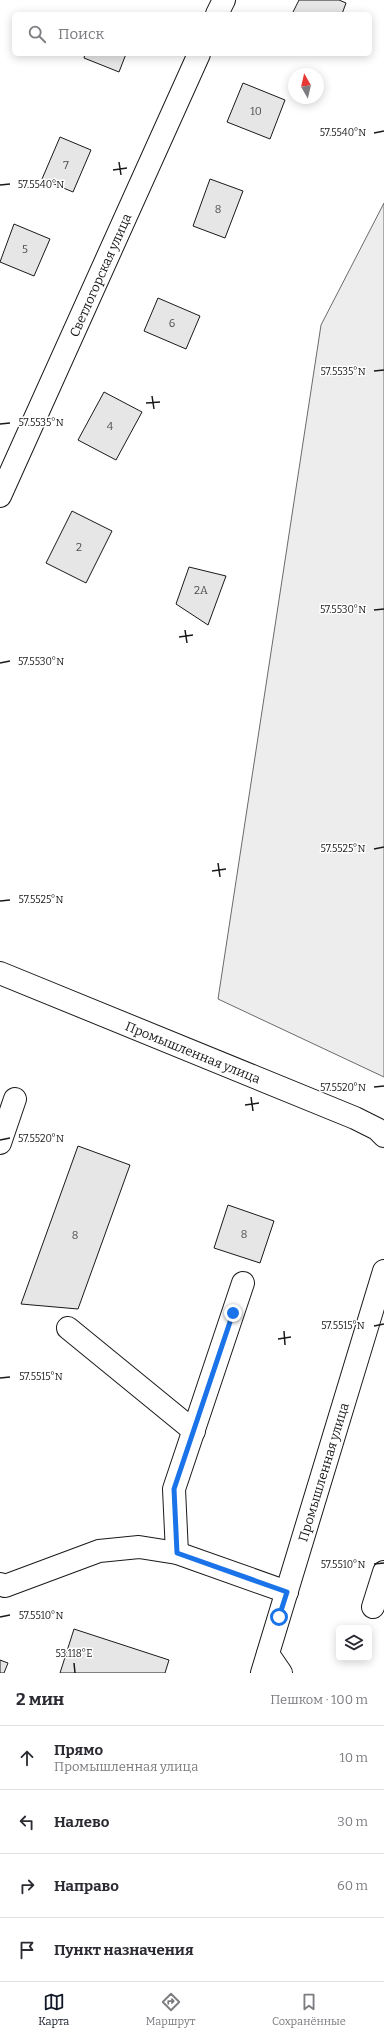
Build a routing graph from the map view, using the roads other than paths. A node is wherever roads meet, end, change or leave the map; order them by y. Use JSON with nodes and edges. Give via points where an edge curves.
{"nodes":[{"id":1,"x":224,"y":0,"type":"edge"},
{"id":2,"x":218,"y":12,"type":"edge"},
{"id":3,"x":198,"y":56,"type":"edge"},
{"id":4,"x":0,"y":496,"type":"edge"},
{"id":5,"x":0,"y":973,"type":"edge"},
{"id":6,"x":15,"y":1100,"type":"dead end"},
{"id":7,"x":384,"y":1136,"type":"edge"},
{"id":8,"x":0,"y":1143,"type":"edge"},
{"id":9,"x":384,"y":1271,"type":"edge"},
{"id":10,"x":243,"y":1284,"type":"dead end"},
{"id":11,"x":68,"y":1328,"type":"dead end"},
{"id":12,"x":194,"y":1431,"type":"junction"},
{"id":13,"x":177,"y":1553,"type":"junction"},
{"id":14,"x":384,"y":1572,"type":"edge"},
{"id":15,"x":0,"y":1584,"type":"edge"},
{"id":16,"x":287,"y":1592,"type":"junction"},
{"id":17,"x":373,"y":1607,"type":"dead end"},
{"id":18,"x":265,"y":1663,"type":"edge"},
{"id":19,"x":281,"y":1673,"type":"edge"}],
"edges":[{"from":1,"to":2,"type":"street"},
{"from":3,"to":4,"type":"street","name":"Светлогорская улица"},
{"from":5,"to":7,"type":"street","name":"Промышленная улица","via":[[355,1118],[377,1129]]},
{"from":6,"to":8,"type":"street"},
{"from":9,"to":16,"type":"street","name":"Промышленная улица"},
{"from":10,"to":12,"type":"street"},
{"from":11,"to":12,"type":"street"},
{"from":12,"to":13,"type":"street","via":[[174,1489]]},
{"from":13,"to":15,"type":"street","via":[[139,1547],[99,1551],[5,1586]]},
{"from":13,"to":16,"type":"street"},
{"from":14,"to":17,"type":"street"},
{"from":16,"to":18,"type":"street","name":"Промышленная улица"},
{"from":18,"to":19,"type":"street"}]}
